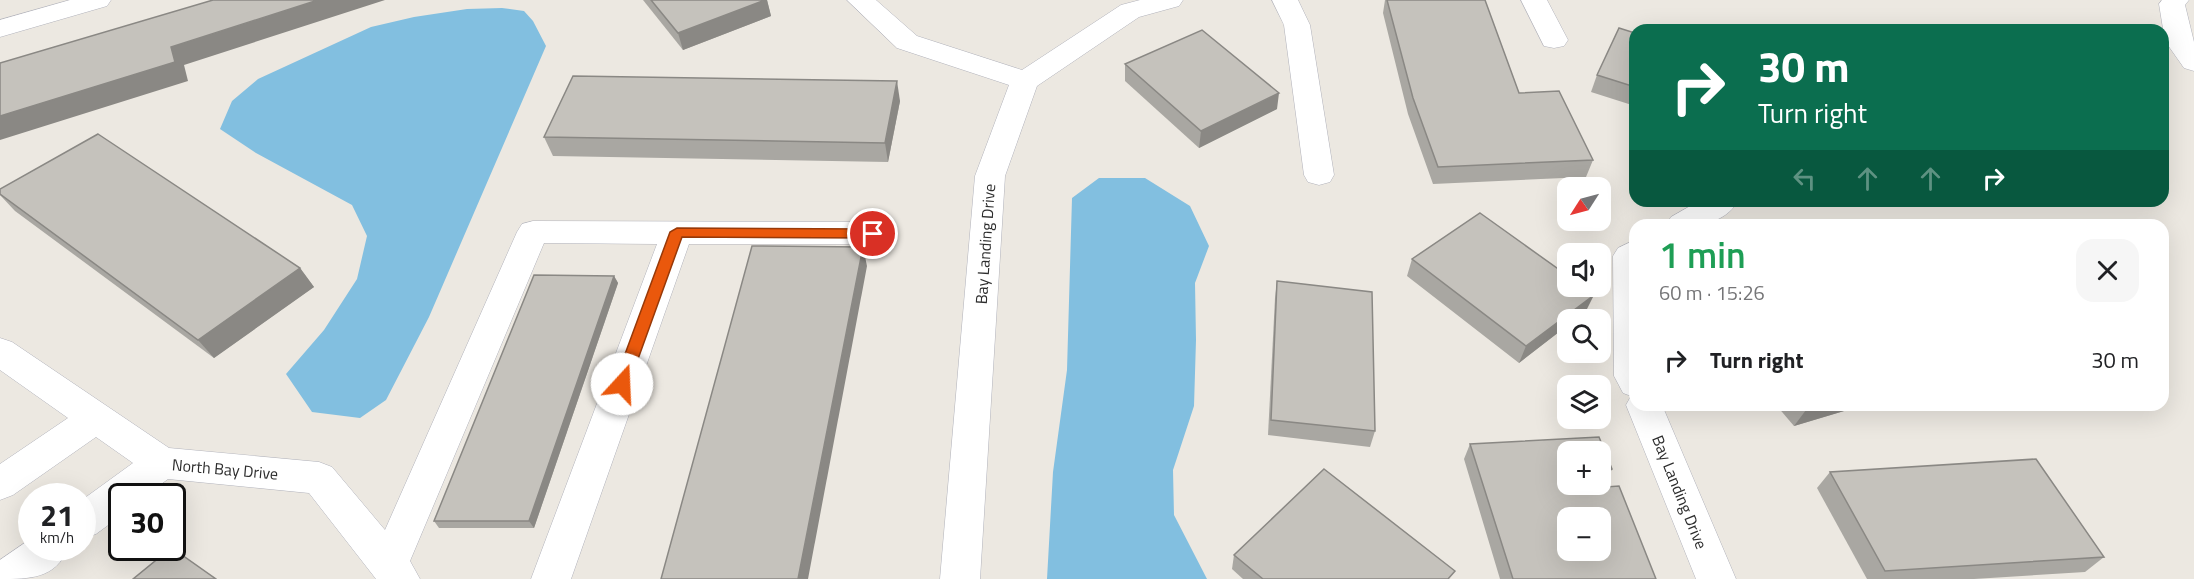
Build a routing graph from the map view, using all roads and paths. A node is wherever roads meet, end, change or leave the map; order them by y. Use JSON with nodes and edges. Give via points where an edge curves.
{"nodes":[{"id":1,"x":98,"y":0,"type":"edge"},
{"id":2,"x":860,"y":0,"type":"edge"},
{"id":3,"x":1170,"y":0,"type":"edge"},
{"id":4,"x":1285,"y":0,"type":"edge"},
{"id":5,"x":1534,"y":0,"type":"edge"},
{"id":6,"x":2176,"y":0,"type":"edge"},
{"id":7,"x":0,"y":29,"type":"edge"},
{"id":8,"x":1554,"y":40,"type":"dead end"},
{"id":9,"x":2194,"y":62,"type":"edge"},
{"id":10,"x":1025,"y":81,"type":"junction"},
{"id":11,"x":1319,"y":175,"type":"dead end"},
{"id":12,"x":1713,"y":207,"type":"edge"},
{"id":13,"x":1692,"y":219,"type":"edge"},
{"id":14,"x":677,"y":232,"type":"junction"},
{"id":15,"x":873,"y":234,"type":"dead end"},
{"id":16,"x":2,"y":356,"type":"edge"},
{"id":17,"x":1646,"y":411,"type":"edge"},
{"id":18,"x":96,"y":418,"type":"junction"},
{"id":19,"x":162,"y":463,"type":"junction"},
{"id":20,"x":0,"y":484,"type":"edge"},
{"id":21,"x":96,"y":512,"type":"edge"},
{"id":22,"x":31,"y":561,"type":"edge"},
{"id":23,"x":394,"y":572,"type":"edge"},
{"id":24,"x":6,"y":579,"type":"edge"},
{"id":25,"x":551,"y":579,"type":"edge"},
{"id":26,"x":960,"y":579,"type":"edge"},
{"id":27,"x":1716,"y":579,"type":"edge"}],
"edges":[{"from":1,"to":7,"type":"street"},
{"from":2,"to":10,"type":"street","via":[[907,42]]},
{"from":3,"to":10,"type":"street","via":[[1130,11]]},
{"from":4,"to":11,"type":"street","via":[[1297,25]]},
{"from":5,"to":8,"type":"street"},
{"from":6,"to":9,"type":"street","via":[[2172,4],[2179,41]]},
{"from":10,"to":26,"type":"street","name":"Bay Landing Drive","via":[[990,176]]},
{"from":12,"to":13,"type":"street"},
{"from":14,"to":15,"type":"street"},
{"from":14,"to":23,"type":"street","via":[[533,232]]},
{"from":14,"to":25,"type":"street"},
{"from":16,"to":18,"type":"street","name":"North Bay Drive"},
{"from":17,"to":27,"type":"street","name":"Bay Landing Drive"},
{"from":18,"to":19,"type":"street","name":"North Bay Drive"},
{"from":18,"to":20,"type":"street"},
{"from":19,"to":21,"type":"street"},
{"from":19,"to":23,"type":"street","name":"North Bay Drive","via":[[319,478]]},
{"from":22,"to":24,"type":"street"}]}
